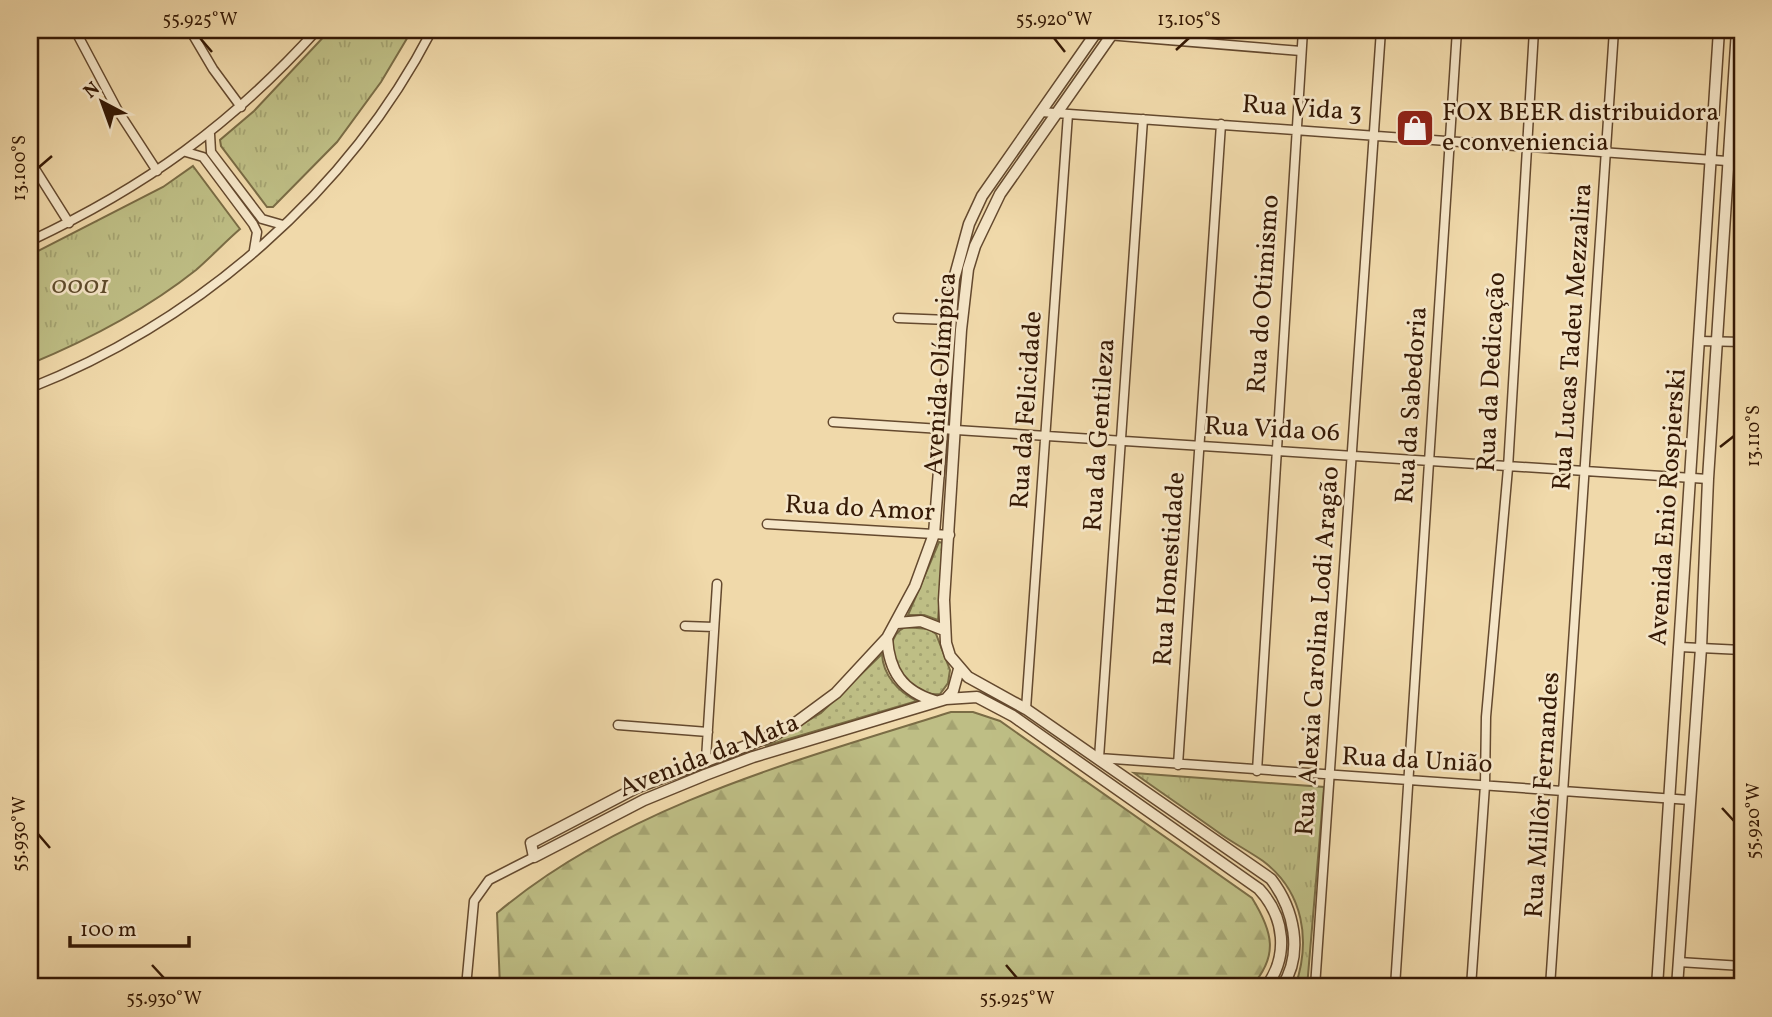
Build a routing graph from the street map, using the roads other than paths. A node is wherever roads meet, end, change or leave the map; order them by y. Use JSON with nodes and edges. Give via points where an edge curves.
{"nodes":[{"id":1,"x":75,"y":30,"type":"edge"},
{"id":2,"x":190,"y":30,"type":"edge"},
{"id":3,"x":432,"y":30,"type":"edge"},
{"id":4,"x":1303,"y":30,"type":"edge"},
{"id":5,"x":1381,"y":30,"type":"edge"},
{"id":6,"x":1457,"y":30,"type":"edge"},
{"id":7,"x":1534,"y":30,"type":"edge"},
{"id":8,"x":1614,"y":30,"type":"edge"},
{"id":9,"x":1719,"y":30,"type":"edge"},
{"id":10,"x":313,"y":31,"type":"edge"},
{"id":11,"x":1096,"y":32,"type":"edge"},
{"id":12,"x":1113,"y":33,"type":"edge"},
{"id":13,"x":1738,"y":33,"type":"edge"},
{"id":14,"x":1301,"y":51,"type":"junction"},
{"id":15,"x":241,"y":107,"type":"junction"},
{"id":16,"x":1041,"y":112,"type":"junction"},
{"id":17,"x":1056,"y":113,"type":"junction"},
{"id":18,"x":1069,"y":114,"type":"junction"},
{"id":19,"x":1143,"y":119,"type":"junction"},
{"id":20,"x":1221,"y":124,"type":"junction"},
{"id":21,"x":1297,"y":130,"type":"junction"},
{"id":22,"x":210,"y":134,"type":"junction"},
{"id":23,"x":1373,"y":135,"type":"junction"},
{"id":24,"x":1448,"y":142,"type":"junction"},
{"id":25,"x":1526,"y":148,"type":"junction"},
{"id":26,"x":1606,"y":151,"type":"junction"},
{"id":27,"x":186,"y":152,"type":"junction"},
{"id":28,"x":30,"y":160,"type":"edge"},
{"id":29,"x":1711,"y":160,"type":"junction"},
{"id":30,"x":1727,"y":161,"type":"junction"},
{"id":31,"x":157,"y":172,"type":"junction"},
{"id":32,"x":69,"y":223,"type":"junction"},
{"id":33,"x":283,"y":225,"type":"junction"},
{"id":34,"x":30,"y":241,"type":"edge"},
{"id":35,"x":254,"y":250,"type":"junction"},
{"id":36,"x":898,"y":318,"type":"dead end"},
{"id":37,"x":949,"y":320,"type":"junction"},
{"id":38,"x":1699,"y":341,"type":"junction"},
{"id":39,"x":1716,"y":341,"type":"junction"},
{"id":40,"x":1742,"y":342,"type":"edge"},
{"id":41,"x":30,"y":388,"type":"edge"},
{"id":42,"x":833,"y":422,"type":"dead end"},
{"id":43,"x":944,"y":430,"type":"junction"},
{"id":44,"x":956,"y":430,"type":"junction"},
{"id":45,"x":1047,"y":436,"type":"junction"},
{"id":46,"x":1121,"y":441,"type":"junction"},
{"id":47,"x":1199,"y":446,"type":"junction"},
{"id":48,"x":1274,"y":453,"type":"junction"},
{"id":49,"x":1353,"y":456,"type":"junction"},
{"id":50,"x":1430,"y":463,"type":"junction"},
{"id":51,"x":1508,"y":468,"type":"junction"},
{"id":52,"x":1585,"y":471,"type":"junction"},
{"id":53,"x":1689,"y":477,"type":"junction"},
{"id":54,"x":1708,"y":479,"type":"junction"},
{"id":55,"x":767,"y":524,"type":"dead end"},
{"id":56,"x":934,"y":534,"type":"junction"},
{"id":57,"x":950,"y":535,"type":"junction"},
{"id":58,"x":928,"y":554,"type":"joint"},
{"id":59,"x":717,"y":584,"type":"dead end"},
{"id":60,"x":1576,"y":606,"type":"joint"},
{"id":61,"x":897,"y":623,"type":"junction"},
{"id":62,"x":685,"y":626,"type":"dead end"},
{"id":63,"x":714,"y":627,"type":"junction"},
{"id":64,"x":944,"y":630,"type":"junction"},
{"id":65,"x":887,"y":638,"type":"junction"},
{"id":66,"x":1680,"y":647,"type":"junction"},
{"id":67,"x":1702,"y":648,"type":"junction"},
{"id":68,"x":1742,"y":650,"type":"edge"},
{"id":69,"x":959,"y":669,"type":"junction"},
{"id":70,"x":941,"y":700,"type":"junction"},
{"id":71,"x":1026,"y":709,"type":"junction"},
{"id":72,"x":618,"y":725,"type":"dead end"},
{"id":73,"x":708,"y":732,"type":"junction"},
{"id":74,"x":1099,"y":756,"type":"junction"},
{"id":75,"x":706,"y":759,"type":"junction"},
{"id":76,"x":1178,"y":765,"type":"junction"},
{"id":77,"x":1256,"y":771,"type":"junction"},
{"id":78,"x":1330,"y":776,"type":"junction"},
{"id":79,"x":1407,"y":782,"type":"junction"},
{"id":80,"x":1485,"y":785,"type":"junction"},
{"id":81,"x":1565,"y":792,"type":"junction"},
{"id":82,"x":1671,"y":799,"type":"junction"},
{"id":83,"x":1690,"y":800,"type":"junction"},
{"id":84,"x":534,"y":857,"type":"junction"},
{"id":85,"x":1679,"y":962,"type":"junction"},
{"id":86,"x":1742,"y":966,"type":"edge"},
{"id":87,"x":466,"y":987,"type":"edge"},
{"id":88,"x":1266,"y":987,"type":"edge"},
{"id":89,"x":1282,"y":987,"type":"edge"},
{"id":90,"x":1315,"y":987,"type":"edge"},
{"id":91,"x":1395,"y":987,"type":"edge"},
{"id":92,"x":1471,"y":987,"type":"edge"},
{"id":93,"x":1550,"y":987,"type":"edge"},
{"id":94,"x":1657,"y":987,"type":"edge"},
{"id":95,"x":1677,"y":987,"type":"edge"}],
"edges":[{"from":1,"to":31,"type":"street"},
{"from":2,"to":15,"type":"street"},
{"from":3,"to":33,"type":"street","via":[[359,145]]},
{"from":4,"to":14,"type":"street","name":"Rua do Otimismo"},
{"from":5,"to":23,"type":"street","name":"Rua Alexia Carolina Lodi Aragão"},
{"from":6,"to":24,"type":"street","name":"Rua da Sabedoria"},
{"from":7,"to":25,"type":"street","name":"Rua da Dedicação"},
{"from":8,"to":26,"type":"street","name":"Rua Lucas Tadeu Mezzalira"},
{"from":9,"to":29,"type":"street","name":"Avenida Enio Rospierski"},
{"from":10,"to":15,"type":"street"},
{"from":11,"to":12,"type":"street"},
{"from":11,"to":16,"type":"street","name":"Avenida Olímpica"},
{"from":12,"to":14,"type":"street"},
{"from":12,"to":17,"type":"street","name":"Avenida Olímpica"},
{"from":13,"to":30,"type":"street","name":"Avenida Enio Rospierski"},
{"from":14,"to":21,"type":"street","name":"Rua do Otimismo"},
{"from":15,"to":22,"type":"street"},
{"from":16,"to":17,"type":"street","name":"Rua Vida 3"},
{"from":16,"to":37,"type":"street","name":"Avenida Olímpica","via":[[982,196],[969,224],[956,268]]},
{"from":17,"to":18,"type":"street","name":"Rua Vida 3"},
{"from":17,"to":44,"type":"street","name":"Avenida Olímpica","via":[[1000,194],[975,246],[961,330]]},
{"from":18,"to":19,"type":"street","name":"Rua Vida 3"},
{"from":18,"to":45,"type":"street","name":"Rua da Felicidade"},
{"from":19,"to":20,"type":"street","name":"Rua Vida 3"},
{"from":19,"to":46,"type":"street","name":"Rua da Gentileza"},
{"from":20,"to":21,"type":"street","name":"Rua Vida 3"},
{"from":20,"to":47,"type":"street","name":"Rua Honestidade"},
{"from":21,"to":23,"type":"street","name":"Rua Vida 3"},
{"from":21,"to":48,"type":"street","name":"Rua do Otimismo"},
{"from":22,"to":27,"type":"street"},
{"from":22,"to":33,"type":"street","via":[[209,147],[215,157],[262,219]]},
{"from":23,"to":24,"type":"street","name":"Rua Vida 3"},
{"from":23,"to":49,"type":"street","name":"Rua Alexia Carolina Lodi Aragão"},
{"from":24,"to":25,"type":"street","name":"Rua Vida 3"},
{"from":24,"to":50,"type":"street","name":"Rua da Sabedoria"},
{"from":25,"to":26,"type":"street","name":"Rua Vida 3"},
{"from":25,"to":51,"type":"street","name":"Rua da Dedicação"},
{"from":26,"to":29,"type":"street","name":"Rua Vida 3"},
{"from":26,"to":52,"type":"street","name":"Rua Lucas Tadeu Mezzalira"},
{"from":27,"to":31,"type":"street"},
{"from":27,"to":35,"type":"street","via":[[203,157],[253,224],[257,232]]},
{"from":28,"to":32,"type":"street"},
{"from":29,"to":30,"type":"street","name":"Rua Vida 3"},
{"from":29,"to":38,"type":"street","name":"Avenida Enio Rospierski"},
{"from":30,"to":39,"type":"street","name":"Avenida Enio Rospierski"},
{"from":31,"to":32,"type":"street"},
{"from":32,"to":34,"type":"street"},
{"from":33,"to":35,"type":"street"},
{"from":35,"to":41,"type":"street","via":[[215,284],[146,331]]},
{"from":36,"to":37,"type":"street"},
{"from":37,"to":43,"type":"street","name":"Avenida Olímpica"},
{"from":38,"to":39,"type":"street"},
{"from":38,"to":53,"type":"street","name":"Avenida Enio Rospierski"},
{"from":39,"to":40,"type":"street"},
{"from":39,"to":54,"type":"street","name":"Avenida Enio Rospierski"},
{"from":42,"to":43,"type":"street","name":"Rua Vida 06"},
{"from":43,"to":44,"type":"street","name":"Rua Vida 06"},
{"from":43,"to":56,"type":"street","name":"Avenida Olímpica"},
{"from":44,"to":45,"type":"street","name":"Rua Vida 06"},
{"from":44,"to":57,"type":"street","name":"Avenida Olímpica"},
{"from":45,"to":46,"type":"street","name":"Rua Vida 06"},
{"from":45,"to":71,"type":"street","name":"Rua da Felicidade"},
{"from":46,"to":47,"type":"street","name":"Rua Vida 06"},
{"from":46,"to":74,"type":"street","name":"Rua da Gentileza"},
{"from":47,"to":48,"type":"street","name":"Rua Vida 06"},
{"from":47,"to":76,"type":"street","name":"Rua Honestidade"},
{"from":48,"to":49,"type":"street","name":"Rua Vida 06"},
{"from":48,"to":77,"type":"street","name":"Rua do Otimismo"},
{"from":49,"to":50,"type":"street","name":"Rua Vida 06"},
{"from":49,"to":78,"type":"street","name":"Rua Alexia Carolina Lodi Aragão"},
{"from":50,"to":51,"type":"street","name":"Rua Vida 06"},
{"from":50,"to":79,"type":"street","name":"Rua da Sabedoria"},
{"from":51,"to":52,"type":"street","name":"Rua Vida 06"},
{"from":51,"to":80,"type":"street","name":"Rua da Dedicação","via":[[1486,717]]},
{"from":52,"to":53,"type":"street","name":"Rua Vida 06"},
{"from":52,"to":60,"type":"street","name":"Rua Lucas Tadeu Mezzalira"},
{"from":53,"to":54,"type":"street","name":"Rua Vida 06"},
{"from":53,"to":66,"type":"street","name":"Avenida Enio Rospierski"},
{"from":54,"to":67,"type":"street","name":"Avenida Enio Rospierski"},
{"from":55,"to":56,"type":"street","name":"Rua do Amor"},
{"from":56,"to":57,"type":"street","name":"Rua do Amor"},
{"from":56,"to":58,"type":"street","name":"Avenida Olímpica"},
{"from":57,"to":64,"type":"street","name":"Avenida Olímpica"},
{"from":58,"to":61,"type":"street","name":"Avenida da Mata"},
{"from":59,"to":63,"type":"street"},
{"from":60,"to":81,"type":"street","name":"Rua Millôr Fernandes"},
{"from":61,"to":64,"type":"street","via":[[921,621]]},
{"from":61,"to":65,"type":"street","name":"Avenida da Mata"},
{"from":62,"to":63,"type":"street"},
{"from":63,"to":73,"type":"street"},
{"from":64,"to":69,"type":"street","via":[[950,656]]},
{"from":65,"to":70,"type":"street","via":[[890,665],[900,681],[913,692]]},
{"from":65,"to":75,"type":"street","name":"Avenida da Mata","via":[[836,693],[794,724]]},
{"from":66,"to":67,"type":"street"},
{"from":66,"to":82,"type":"street","name":"Avenida Enio Rospierski"},
{"from":67,"to":68,"type":"street"},
{"from":67,"to":83,"type":"street","name":"Avenida Enio Rospierski"},
{"from":69,"to":70,"type":"street","via":[[953,691]]},
{"from":69,"to":71,"type":"street"},
{"from":70,"to":84,"type":"street","name":"Avenida da Mata","via":[[705,775]]},
{"from":70,"to":88,"type":"street","name":"Avenida da Mata","via":[[977,697],[1000,708],[1259,889],[1270,901],[1280,929],[1280,963]]},
{"from":71,"to":74,"type":"street"},
{"from":72,"to":73,"type":"street"},
{"from":73,"to":75,"type":"street"},
{"from":74,"to":76,"type":"street","name":"Rua da União"},
{"from":74,"to":89,"type":"street","via":[[1271,879],[1288,906],[1293,932],[1291,966]]},
{"from":75,"to":84,"type":"street","name":"Avenida da Mata","via":[[636,788],[531,844]]},
{"from":76,"to":77,"type":"street","name":"Rua da União"},
{"from":77,"to":78,"type":"street","name":"Rua da União"},
{"from":78,"to":79,"type":"street","name":"Rua da União"},
{"from":78,"to":90,"type":"street","name":"Rua Alexia Carolina Lodi Aragão"},
{"from":79,"to":80,"type":"street","name":"Rua da União"},
{"from":79,"to":91,"type":"street","name":"Rua da Sabedoria"},
{"from":80,"to":81,"type":"street","name":"Rua da União"},
{"from":80,"to":92,"type":"street","name":"Rua da Dedicação"},
{"from":81,"to":82,"type":"street","name":"Rua da União"},
{"from":81,"to":93,"type":"street","name":"Rua Millôr Fernandes"},
{"from":82,"to":83,"type":"street","name":"Rua da União"},
{"from":82,"to":94,"type":"street","name":"Avenida Enio Rospierski"},
{"from":83,"to":85,"type":"street","name":"Avenida Enio Rospierski"},
{"from":84,"to":87,"type":"street","via":[[489,880],[474,901]]},
{"from":85,"to":86,"type":"street"},
{"from":85,"to":95,"type":"street","name":"Avenida Enio Rospierski"}]}
